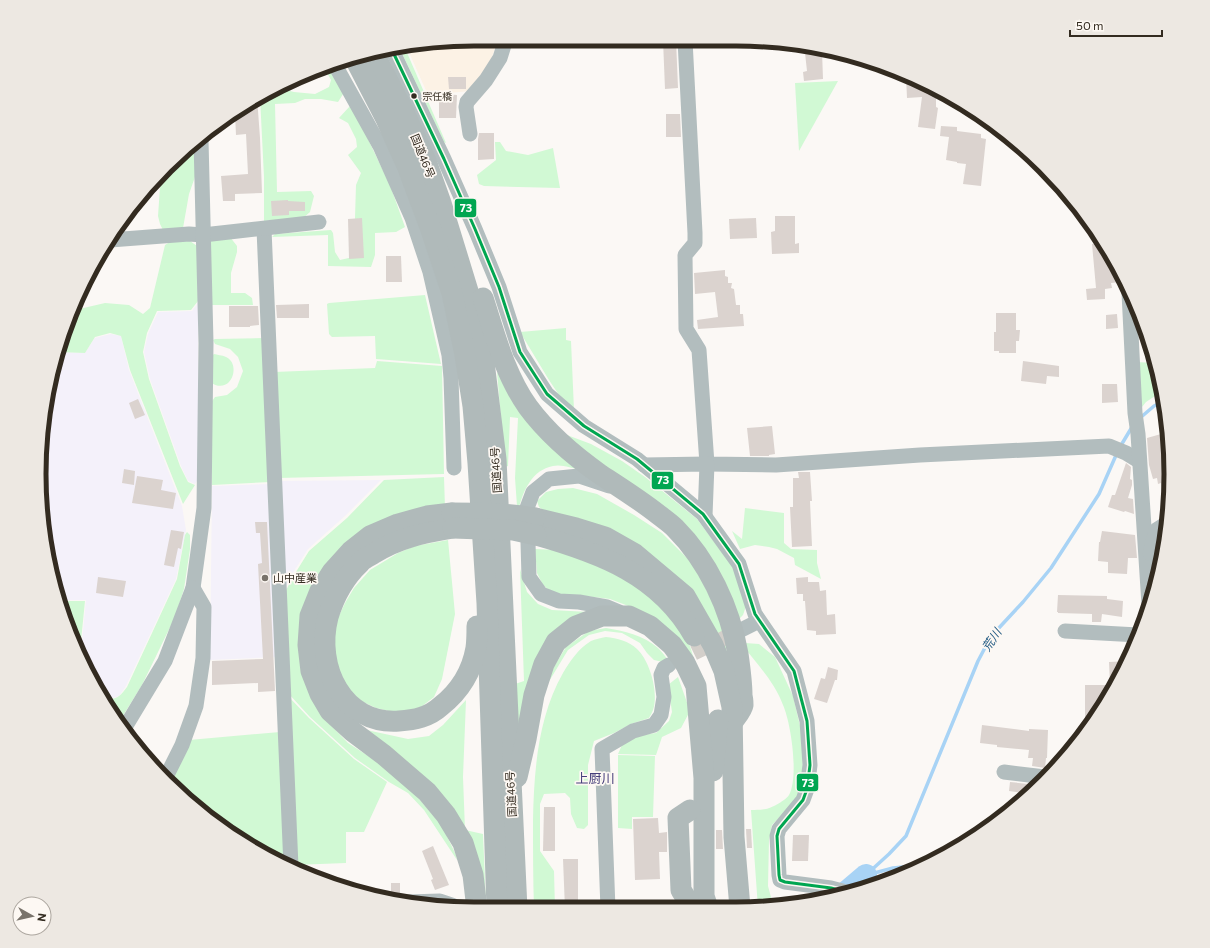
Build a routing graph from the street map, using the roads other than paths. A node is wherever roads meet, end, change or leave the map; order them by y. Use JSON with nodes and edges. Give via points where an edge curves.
{"nodes":[{"id":1,"x":504,"y":46,"type":"edge"},
{"id":2,"x":685,"y":46,"type":"edge"},
{"id":3,"x":394,"y":54,"type":"edge"},
{"id":4,"x":376,"y":58,"type":"edge"},
{"id":5,"x":357,"y":63,"type":"edge"},
{"id":6,"x":337,"y":69,"type":"edge"},
{"id":7,"x":470,"y":134,"type":"dead end"},
{"id":8,"x":201,"y":144,"type":"edge"},
{"id":9,"x":441,"y":202,"type":"junction"},
{"id":10,"x":319,"y":222,"type":"dead end"},
{"id":11,"x":264,"y":229,"type":"junction"},
{"id":12,"x":203,"y":235,"type":"junction"},
{"id":13,"x":116,"y":240,"type":"edge"},
{"id":14,"x":1130,"y":307,"type":"edge"},
{"id":15,"x":1139,"y":460,"type":"junction"},
{"id":16,"x":707,"y":464,"type":"junction"},
{"id":17,"x":644,"y":465,"type":"junction"},
{"id":18,"x":454,"y":468,"type":"dead end"},
{"id":19,"x":627,"y":492,"type":"junction"},
{"id":20,"x":705,"y":516,"type":"junction"},
{"id":21,"x":452,"y":520,"type":"junction"},
{"id":22,"x":1160,"y":527,"type":"edge"},
{"id":23,"x":1146,"y":568,"type":"junction"},
{"id":24,"x":193,"y":588,"type":"junction"},
{"id":25,"x":1148,"y":589,"type":"edge"},
{"id":26,"x":487,"y":603,"type":"junction"},
{"id":27,"x":629,"y":616,"type":"junction"},
{"id":28,"x":760,"y":621,"type":"junction"},
{"id":29,"x":741,"y":630,"type":"tunnel mouth"},
{"id":30,"x":1065,"y":630,"type":"dead end"},
{"id":31,"x":1132,"y":635,"type":"edge"},
{"id":32,"x":670,"y":665,"type":"tunnel mouth"},
{"id":33,"x":717,"y":722,"type":"junction"},
{"id":34,"x":127,"y":725,"type":"edge"},
{"id":35,"x":1004,"y":772,"type":"dead end"},
{"id":36,"x":168,"y":773,"type":"edge"},
{"id":37,"x":1040,"y":776,"type":"edge"},
{"id":38,"x":708,"y":781,"type":"junction"},
{"id":39,"x":511,"y":799,"type":"junction"},
{"id":40,"x":690,"y":810,"type":"junction"},
{"id":41,"x":291,"y":861,"type":"edge"},
{"id":42,"x":837,"y":890,"type":"edge"},
{"id":43,"x":477,"y":902,"type":"edge"},
{"id":44,"x":498,"y":902,"type":"edge"},
{"id":45,"x":517,"y":902,"type":"edge"},
{"id":46,"x":608,"y":902,"type":"edge"},
{"id":47,"x":688,"y":902,"type":"edge"},
{"id":48,"x":696,"y":902,"type":"edge"},
{"id":49,"x":706,"y":902,"type":"edge"},
{"id":50,"x":714,"y":902,"type":"edge"},
{"id":51,"x":725,"y":902,"type":"edge"},
{"id":52,"x":736,"y":902,"type":"edge"}],
"edges":[{"from":1,"to":7,"type":"street","via":[[500,58],[486,80],[467,102]]},
{"from":2,"to":16,"type":"street","via":[[695,233],[695,243],[685,255],[686,329],[699,350]]},
{"from":3,"to":17,"type":"street","via":[[475,229],[499,287],[520,352],[547,394],[584,426]]},
{"from":4,"to":9,"type":"highway","name":"国道46号","via":[[426,161]]},
{"from":5,"to":26,"type":"highway","name":"国道46号","via":[[408,168],[452,293],[473,406]]},
{"from":6,"to":18,"type":"street","via":[[380,146],[412,218],[430,272],[449,355]]},
{"from":8,"to":12,"type":"street"},
{"from":9,"to":19,"type":"highway","via":[[481,290],[514,384],[528,407],[570,451]]},
{"from":9,"to":39,"type":"highway","name":"国道46号","via":[[468,291],[483,354],[495,451]]},
{"from":10,"to":11,"type":"street"},
{"from":11,"to":12,"type":"street"},
{"from":11,"to":41,"type":"street"},
{"from":12,"to":13,"type":"street"},
{"from":12,"to":24,"type":"street","via":[[206,343],[204,508]]},
{"from":14,"to":15,"type":"street"},
{"from":15,"to":16,"type":"street","via":[[1109,446],[776,465]]},
{"from":15,"to":23,"type":"street"},
{"from":16,"to":17,"type":"street"},
{"from":16,"to":20,"type":"street"},
{"from":17,"to":20,"type":"street"},
{"from":19,"to":27,"type":"street","via":[[578,476],[549,479],[533,492],[527,508],[529,577],[541,594],[559,601],[607,607]]},
{"from":19,"to":33,"type":"highway","via":[[675,528],[692,548],[705,566],[728,613],[742,680],[743,705]]},
{"from":20,"to":28,"type":"street","via":[[739,564],[755,614]]},
{"from":21,"to":26,"type":"highway","via":[[380,549],[361,562],[345,581],[334,601],[326,634],[325,652],[335,686],[356,711],[370,718],[388,722],[403,721],[419,719],[436,711],[452,698],[464,682],[476,647],[477,624]]},
{"from":21,"to":33,"type":"highway","bridge":true,"via":[[491,513],[520,515],[536,527],[576,528],[605,537],[636,554],[685,596],[713,645],[724,671],[732,707]]},
{"from":21,"to":43,"type":"highway","via":[[427,516],[398,524],[370,536],[351,551],[332,572],[320,591],[310,616],[308,645],[311,671],[330,711],[427,792],[446,815],[463,843],[473,875]]},
{"from":22,"to":23,"type":"street","via":[[1156,530]]},
{"from":23,"to":25,"type":"street"},
{"from":24,"to":34,"type":"street","via":[[166,661]]},
{"from":24,"to":36,"type":"street","via":[[204,607],[202,658],[196,706],[182,745]]},
{"from":26,"to":44,"type":"highway","name":"国道46号"},
{"from":27,"to":33,"type":"highway","via":[[650,626],[672,645],[685,663]]},
{"from":27,"to":39,"type":"highway","via":[[602,616],[576,626],[556,642],[544,664],[534,695]]},
{"from":28,"to":29,"type":"street"},
{"from":28,"to":42,"type":"street","via":[[794,671],[807,720],[810,765],[807,789],[803,800],[779,828],[777,836],[780,880]]},
{"from":30,"to":31,"type":"street"},
{"from":32,"to":46,"type":"street","via":[[664,668],[661,675],[664,697],[661,715],[654,725],[633,731],[602,749]]},
{"from":33,"to":38,"type":"highway"},
{"from":33,"to":51,"type":"highway"},
{"from":33,"to":52,"type":"highway","via":[[733,758]]},
{"from":35,"to":37,"type":"street"},
{"from":38,"to":40,"type":"highway"},
{"from":38,"to":49,"type":"highway","via":[[704,896]]},
{"from":38,"to":50,"type":"highway"},
{"from":39,"to":45,"type":"highway","name":"国道46号"},
{"from":40,"to":47,"type":"highway","via":[[678,818],[681,890]]},
{"from":40,"to":48,"type":"highway","via":[[692,878]]}]}
